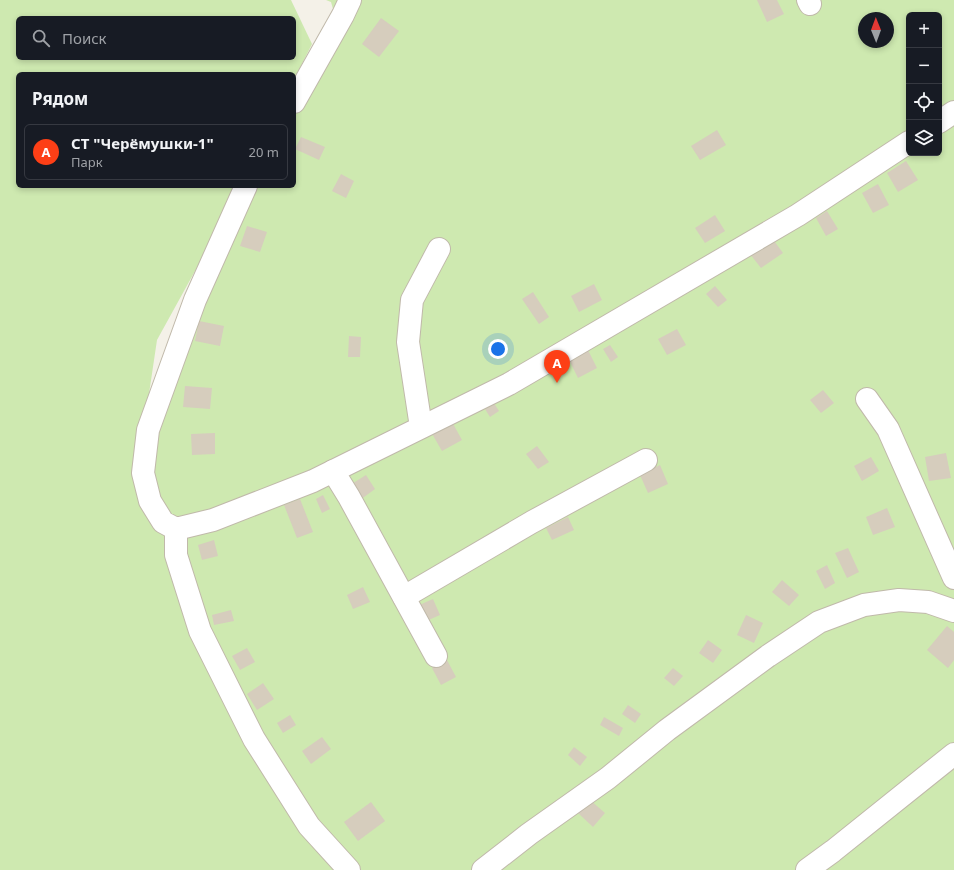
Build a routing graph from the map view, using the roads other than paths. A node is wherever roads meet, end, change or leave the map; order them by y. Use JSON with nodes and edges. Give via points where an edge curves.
{"nodes":[{"id":1,"x":350,"y":0,"type":"edge"},
{"id":2,"x":296,"y":98,"type":"edge"},
{"id":3,"x":954,"y":112,"type":"edge"},
{"id":4,"x":942,"y":120,"type":"edge"},
{"id":5,"x":906,"y":144,"type":"edge"},
{"id":6,"x":245,"y":188,"type":"edge"},
{"id":7,"x":439,"y":248,"type":"dead end"},
{"id":8,"x":867,"y":399,"type":"dead end"},
{"id":9,"x":421,"y":427,"type":"junction"},
{"id":10,"x":646,"y":460,"type":"dead end"},
{"id":11,"x":333,"y":471,"type":"junction"},
{"id":12,"x":176,"y":528,"type":"junction"},
{"id":13,"x":954,"y":578,"type":"edge"},
{"id":14,"x":404,"y":597,"type":"junction"},
{"id":15,"x":954,"y":611,"type":"edge"},
{"id":16,"x":436,"y":656,"type":"dead end"},
{"id":17,"x":954,"y":754,"type":"edge"},
{"id":18,"x":349,"y":870,"type":"edge"},
{"id":19,"x":483,"y":870,"type":"edge"},
{"id":20,"x":807,"y":870,"type":"edge"}],
"edges":[{"from":1,"to":2,"type":"street"},
{"from":3,"to":4,"type":"street"},
{"from":5,"to":9,"type":"street","via":[[784,223],[509,384]]},
{"from":6,"to":12,"type":"street","via":[[195,300],[148,430],[143,473],[150,501],[163,522]]},
{"from":7,"to":9,"type":"street","via":[[412,300],[408,342]]},
{"from":8,"to":13,"type":"street","via":[[888,429]]},
{"from":9,"to":11,"type":"street"},
{"from":10,"to":14,"type":"street","via":[[532,522]]},
{"from":11,"to":12,"type":"street","via":[[213,520]]},
{"from":11,"to":14,"type":"street"},
{"from":12,"to":18,"type":"street","via":[[176,555],[200,631],[251,733],[309,826]]},
{"from":14,"to":16,"type":"street"},
{"from":15,"to":19,"type":"street","via":[[928,602],[899,600],[864,605],[819,622],[667,730],[608,778]]},
{"from":17,"to":20,"type":"street"}]}
